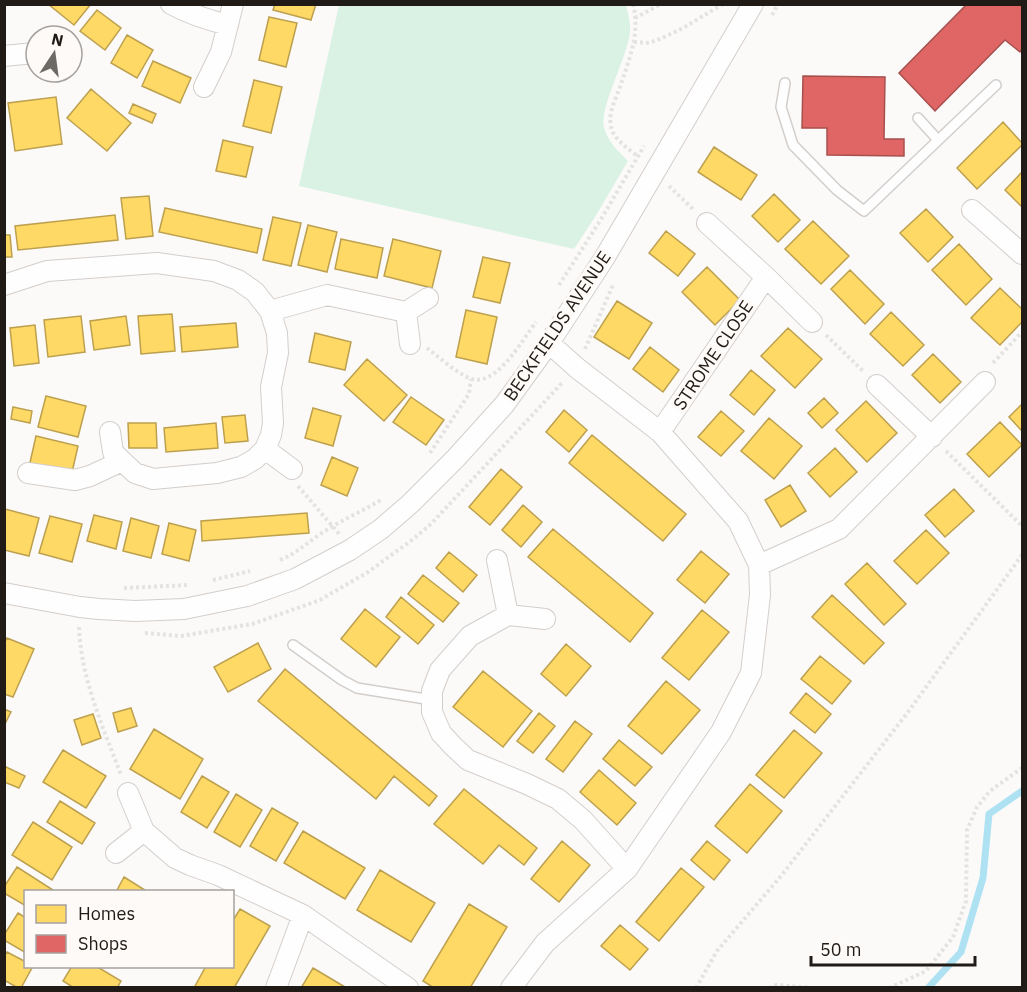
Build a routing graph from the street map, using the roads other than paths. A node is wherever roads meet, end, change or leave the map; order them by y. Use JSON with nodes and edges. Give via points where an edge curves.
{"nodes":[{"id":1,"x":171,"y":4,"type":"edge"},
{"id":2,"x":233,"y":4,"type":"edge"},
{"id":3,"x":753,"y":4,"type":"edge"},
{"id":4,"x":228,"y":25,"type":"junction"},
{"id":5,"x":24,"y":54,"type":"edge"},
{"id":6,"x":4,"y":56,"type":"edge"},
{"id":7,"x":785,"y":84,"type":"dead end"},
{"id":8,"x":996,"y":85,"type":"dead end"},
{"id":9,"x":204,"y":87,"type":"dead end"},
{"id":10,"x":918,"y":118,"type":"dead end"},
{"id":11,"x":938,"y":140,"type":"junction"},
{"id":12,"x":972,"y":210,"type":"dead end"},
{"id":13,"x":707,"y":223,"type":"road end"},
{"id":14,"x":1021,"y":251,"type":"edge"},
{"id":15,"x":766,"y":277,"type":"junction"},
{"id":16,"x":4,"y":285,"type":"edge"},
{"id":17,"x":428,"y":298,"type":"dead end"},
{"id":18,"x":270,"y":311,"type":"junction"},
{"id":19,"x":406,"y":312,"type":"junction"},
{"id":20,"x":812,"y":322,"type":"road end"},
{"id":21,"x":549,"y":343,"type":"junction"},
{"id":22,"x":410,"y":344,"type":"road end"},
{"id":23,"x":986,"y":382,"type":"road end"},
{"id":24,"x":877,"y":385,"type":"road end"},
{"id":25,"x":110,"y":432,"type":"dead end"},
{"id":26,"x":660,"y":432,"type":"junction"},
{"id":27,"x":932,"y":436,"type":"junction"},
{"id":28,"x":266,"y":449,"type":"junction"},
{"id":29,"x":122,"y":461,"type":"junction"},
{"id":30,"x":292,"y":469,"type":"road end"},
{"id":31,"x":28,"y":473,"type":"dead end"},
{"id":32,"x":497,"y":560,"type":"dead end"},
{"id":33,"x":759,"y":565,"type":"junction"},
{"id":34,"x":4,"y":593,"type":"edge"},
{"id":35,"x":508,"y":615,"type":"junction"},
{"id":36,"x":545,"y":619,"type":"dead end"},
{"id":37,"x":293,"y":645,"type":"dead end"},
{"id":38,"x":432,"y":700,"type":"junction"},
{"id":39,"x":128,"y":793,"type":"road end"},
{"id":40,"x":144,"y":831,"type":"junction"},
{"id":41,"x":117,"y":853,"type":"dead end"},
{"id":42,"x":627,"y":869,"type":"junction"},
{"id":43,"x":303,"y":915,"type":"junction"},
{"id":44,"x":276,"y":987,"type":"edge"},
{"id":45,"x":408,"y":987,"type":"edge"},
{"id":46,"x":511,"y":987,"type":"edge"}],
"edges":[{"from":1,"to":4,"type":"street"},
{"from":2,"to":4,"type":"street"},
{"from":3,"to":21,"type":"street","name":"BECKFIELDS AVENUE","via":[[605,257]]},
{"from":4,"to":9,"type":"street","via":[[221,52]]},
{"from":5,"to":6,"type":"street"},
{"from":7,"to":11,"type":"lane","via":[[781,107],[793,145],[837,190],[864,211]]},
{"from":8,"to":11,"type":"lane"},
{"from":10,"to":11,"type":"lane"},
{"from":12,"to":14,"type":"street"},
{"from":13,"to":15,"type":"street"},
{"from":15,"to":20,"type":"street"},
{"from":15,"to":26,"type":"street","name":"STROME CLOSE"},
{"from":16,"to":18,"type":"street","via":[[47,271],[157,263],[214,271],[238,280],[255,292]]},
{"from":17,"to":19,"type":"street"},
{"from":18,"to":19,"type":"street","via":[[327,295]]},
{"from":18,"to":28,"type":"street","via":[[278,353],[271,387],[273,423]]},
{"from":19,"to":22,"type":"street"},
{"from":21,"to":26,"type":"street"},
{"from":21,"to":34,"type":"street","name":"BECKFIELDS AVENUE","via":[[504,405],[410,504],[350,550],[295,579],[247,596],[183,609],[80,617]]},
{"from":23,"to":27,"type":"street"},
{"from":24,"to":27,"type":"street"},
{"from":25,"to":29,"type":"street","via":[[113,452]]},
{"from":26,"to":33,"type":"street","via":[[738,521]]},
{"from":27,"to":33,"type":"street","via":[[838,529]]},
{"from":28,"to":29,"type":"street","via":[[241,467],[153,479],[135,473]]},
{"from":28,"to":30,"type":"street"},
{"from":29,"to":31,"type":"street","via":[[75,480]]},
{"from":32,"to":35,"type":"street"},
{"from":33,"to":42,"type":"street","via":[[760,595],[751,673],[721,732]]},
{"from":35,"to":36,"type":"street"},
{"from":35,"to":38,"type":"street","via":[[470,636],[440,670]]},
{"from":37,"to":38,"type":"lane","via":[[357,688]]},
{"from":38,"to":42,"type":"street","via":[[432,712],[441,733],[468,760],[558,799],[583,820]]},
{"from":39,"to":40,"type":"street"},
{"from":40,"to":41,"type":"street"},
{"from":40,"to":43,"type":"street","via":[[175,858]]},
{"from":42,"to":46,"type":"street","via":[[545,943]]},
{"from":43,"to":44,"type":"street"},
{"from":43,"to":45,"type":"street"}]}
